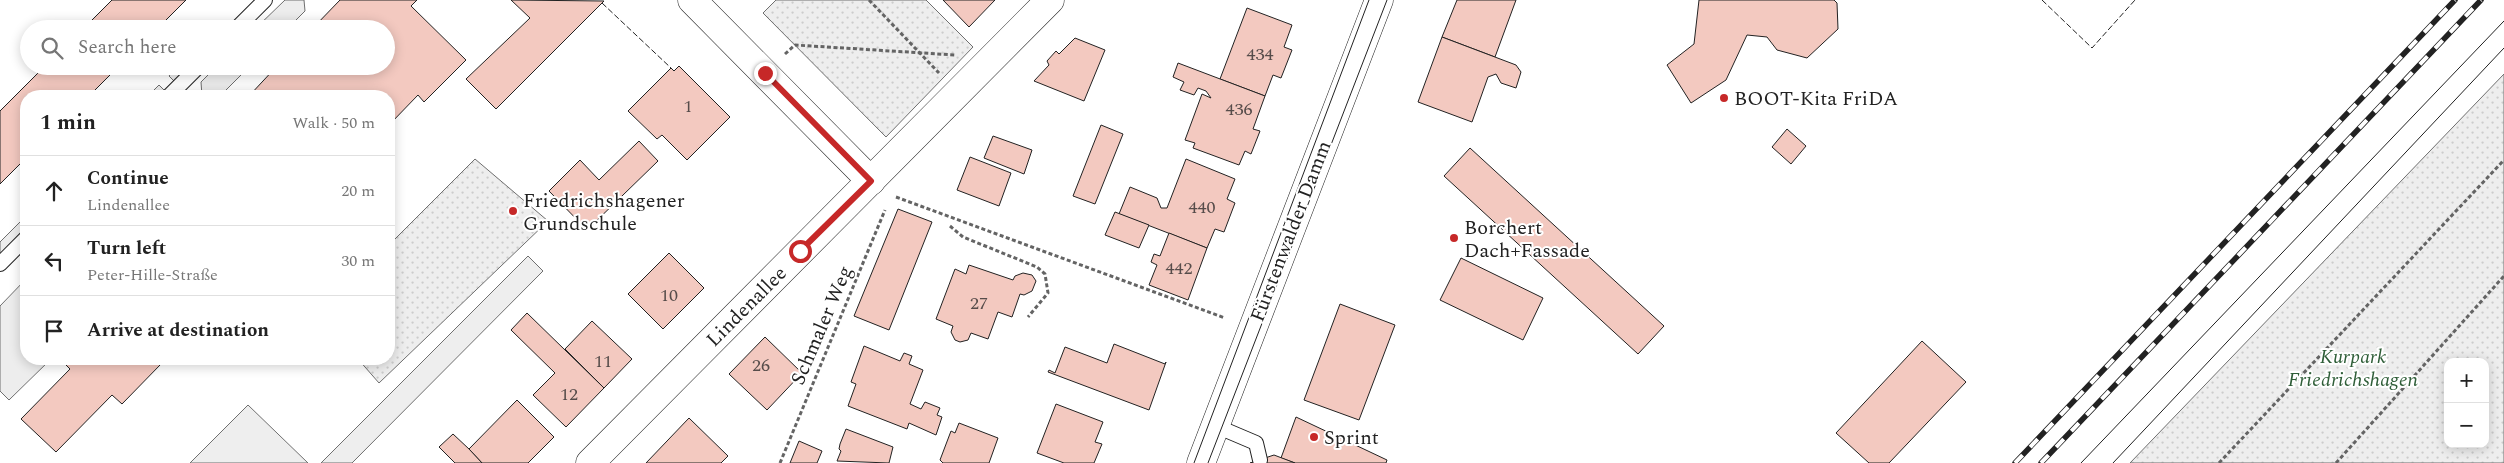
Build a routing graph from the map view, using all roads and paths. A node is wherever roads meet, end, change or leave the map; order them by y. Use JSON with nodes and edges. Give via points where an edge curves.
{"nodes":[{"id":1,"x":265,"y":0,"type":"edge"},
{"id":2,"x":692,"y":0,"type":"edge"},
{"id":3,"x":869,"y":0,"type":"edge"},
{"id":4,"x":1050,"y":0,"type":"edge"},
{"id":5,"x":1380,"y":0,"type":"edge"},
{"id":6,"x":245,"y":20,"type":"edge"},
{"id":7,"x":918,"y":52,"type":"junction"},
{"id":8,"x":981,"y":69,"type":"junction"},
{"id":9,"x":765,"y":73,"type":"junction"},
{"id":10,"x":190,"y":75,"type":"edge"},
{"id":11,"x":175,"y":90,"type":"edge"},
{"id":12,"x":959,"y":92,"type":"junction"},
{"id":13,"x":2504,"y":160,"type":"edge"},
{"id":14,"x":880,"y":190,"type":"junction"},
{"id":15,"x":886,"y":208,"type":"dead end"},
{"id":16,"x":950,"y":226,"type":"dead end"},
{"id":17,"x":20,"y":244,"type":"edge"},
{"id":18,"x":0,"y":264,"type":"edge"},
{"id":19,"x":2504,"y":276,"type":"edge"},
{"id":20,"x":1028,"y":317,"type":"dead end"},
{"id":21,"x":1253,"y":329,"type":"junction"},
{"id":22,"x":1216,"y":426,"type":"junction"},
{"id":23,"x":1260,"y":460,"type":"dead end"},
{"id":24,"x":590,"y":463,"type":"edge"},
{"id":25,"x":780,"y":463,"type":"edge"},
{"id":26,"x":1201,"y":463,"type":"edge"},
{"id":27,"x":2219,"y":463,"type":"edge"},
{"id":28,"x":2336,"y":463,"type":"edge"}],
"edges":[{"from":1,"to":6,"type":"lane"},
{"from":2,"to":9,"type":"street"},
{"from":3,"to":7,"type":"path"},
{"from":4,"to":8,"type":"street","name":"Lindenallee"},
{"from":5,"to":21,"type":"street","name":"Fürstenwalder Damm"},
{"from":7,"to":8,"type":"path","via":[[964,56]]},
{"from":7,"to":9,"type":"path","via":[[795,45]]},
{"from":7,"to":12,"type":"path"},
{"from":8,"to":12,"type":"street","name":"Lindenallee"},
{"from":9,"to":14,"type":"street"},
{"from":10,"to":11,"type":"lane"},
{"from":12,"to":14,"type":"street","name":"Lindenallee"},
{"from":13,"to":27,"type":"path"},
{"from":14,"to":21,"type":"path"},
{"from":14,"to":24,"type":"street","name":"Lindenallee"},
{"from":15,"to":25,"type":"path","name":"Schmaler Weg"},
{"from":16,"to":20,"type":"path","via":[[963,237],[1037,267],[1045,274],[1048,293]]},
{"from":17,"to":18,"type":"lane"},
{"from":19,"to":28,"type":"path"},
{"from":21,"to":22,"type":"street","name":"Fürstenwalder Damm"},
{"from":22,"to":23,"type":"lane","via":[[1256,443]]},
{"from":22,"to":26,"type":"street","name":"Fürstenwalder Damm"}]}
